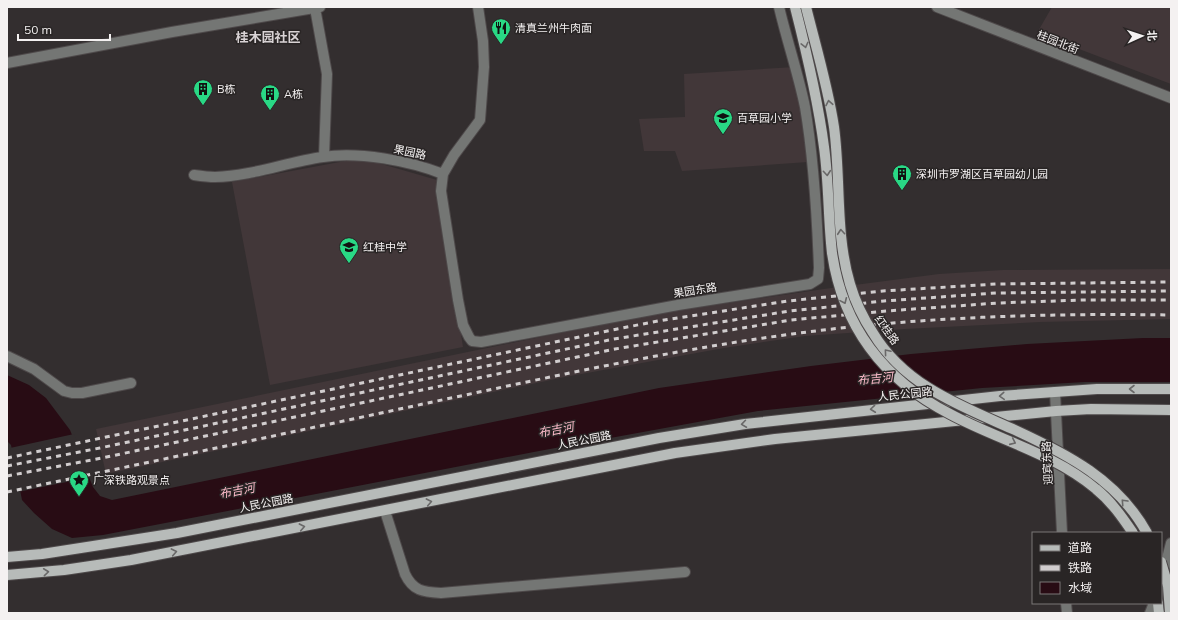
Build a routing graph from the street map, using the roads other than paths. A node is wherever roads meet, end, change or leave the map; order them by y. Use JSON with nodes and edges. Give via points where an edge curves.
{"nodes":[{"id":1,"x":318,"y":7,"type":"edge"},
{"id":2,"x":478,"y":7,"type":"edge"},
{"id":3,"x":779,"y":7,"type":"edge"},
{"id":4,"x":795,"y":7,"type":"edge"},
{"id":5,"x":806,"y":7,"type":"edge"},
{"id":6,"x":937,"y":7,"type":"edge"},
{"id":7,"x":7,"y":63,"type":"edge"},
{"id":8,"x":1171,"y":98,"type":"edge"},
{"id":9,"x":324,"y":156,"type":"junction"},
{"id":10,"x":443,"y":174,"type":"junction"},
{"id":11,"x":194,"y":176,"type":"dead end"},
{"id":12,"x":7,"y":356,"type":"edge"},
{"id":13,"x":131,"y":383,"type":"dead end"},
{"id":14,"x":1171,"y":389,"type":"edge"},
{"id":15,"x":1055,"y":392,"type":"junction"},
{"id":16,"x":1171,"y":410,"type":"edge"},
{"id":17,"x":1056,"y":411,"type":"junction"},
{"id":18,"x":385,"y":511,"type":"junction"},
{"id":19,"x":1062,"y":532,"type":"edge"},
{"id":20,"x":1132,"y":532,"type":"edge"},
{"id":21,"x":1146,"y":532,"type":"edge"},
{"id":22,"x":1171,"y":543,"type":"edge"},
{"id":23,"x":7,"y":557,"type":"edge"},
{"id":24,"x":1162,"y":565,"type":"edge"},
{"id":25,"x":685,"y":572,"type":"dead end"},
{"id":26,"x":7,"y":575,"type":"edge"},
{"id":27,"x":1162,"y":578,"type":"edge"},
{"id":28,"x":1170,"y":613,"type":"edge"}],
"edges":[{"from":1,"to":7,"type":"street"},
{"from":1,"to":9,"type":"street","via":[[327,74]]},
{"from":2,"to":10,"type":"street","via":[[484,67],[480,120]]},
{"from":3,"to":10,"type":"street","name":"果园东路","via":[[799,79],[812,155],[819,268],[818,279],[810,284],[678,305],[481,342],[472,341],[463,325],[458,300],[441,191]]},
{"from":4,"to":20,"type":"main road","one_way":true,"bridge":true,"via":[[819,110],[836,276],[841,294],[874,355],[908,388],[950,414],[1044,456],[1072,472],[1106,498]]},
{"from":21,"to":5,"type":"main road","name":"红桂路","one_way":true,"bridge":true,"via":[[1132,510],[1091,470],[1046,444],[937,394],[898,365],[874,335],[857,302],[846,267],[834,128]]},
{"from":6,"to":8,"type":"street","name":"桂园北街"},
{"from":9,"to":10,"type":"street","name":"果园路","via":[[379,158]]},
{"from":9,"to":11,"type":"street","name":"果园路","via":[[231,175]]},
{"from":12,"to":13,"type":"street","via":[[34,370],[64,391],[72,393]]},
{"from":14,"to":15,"type":"main road","name":"人民公园路","one_way":true},
{"from":15,"to":17,"type":"street","name":"迎宾东路"},
{"from":15,"to":23,"type":"main road","name":"人民公园路","one_way":true,"via":[[888,408],[685,433],[170,534]]},
{"from":16,"to":17,"type":"main road"},
{"from":18,"to":17,"type":"main road","one_way":true,"via":[[676,453],[734,444]]},
{"from":17,"to":19,"type":"street","name":"迎宾东路"},
{"from":18,"to":25,"type":"street","via":[[405,574],[415,588],[423,591],[441,593]]},
{"from":26,"to":18,"type":"main road","one_way":true,"via":[[131,560]]},
{"from":22,"to":27,"type":"street"},
{"from":24,"to":28,"type":"main road","bridge":true,"via":[[1168,586]]}]}
